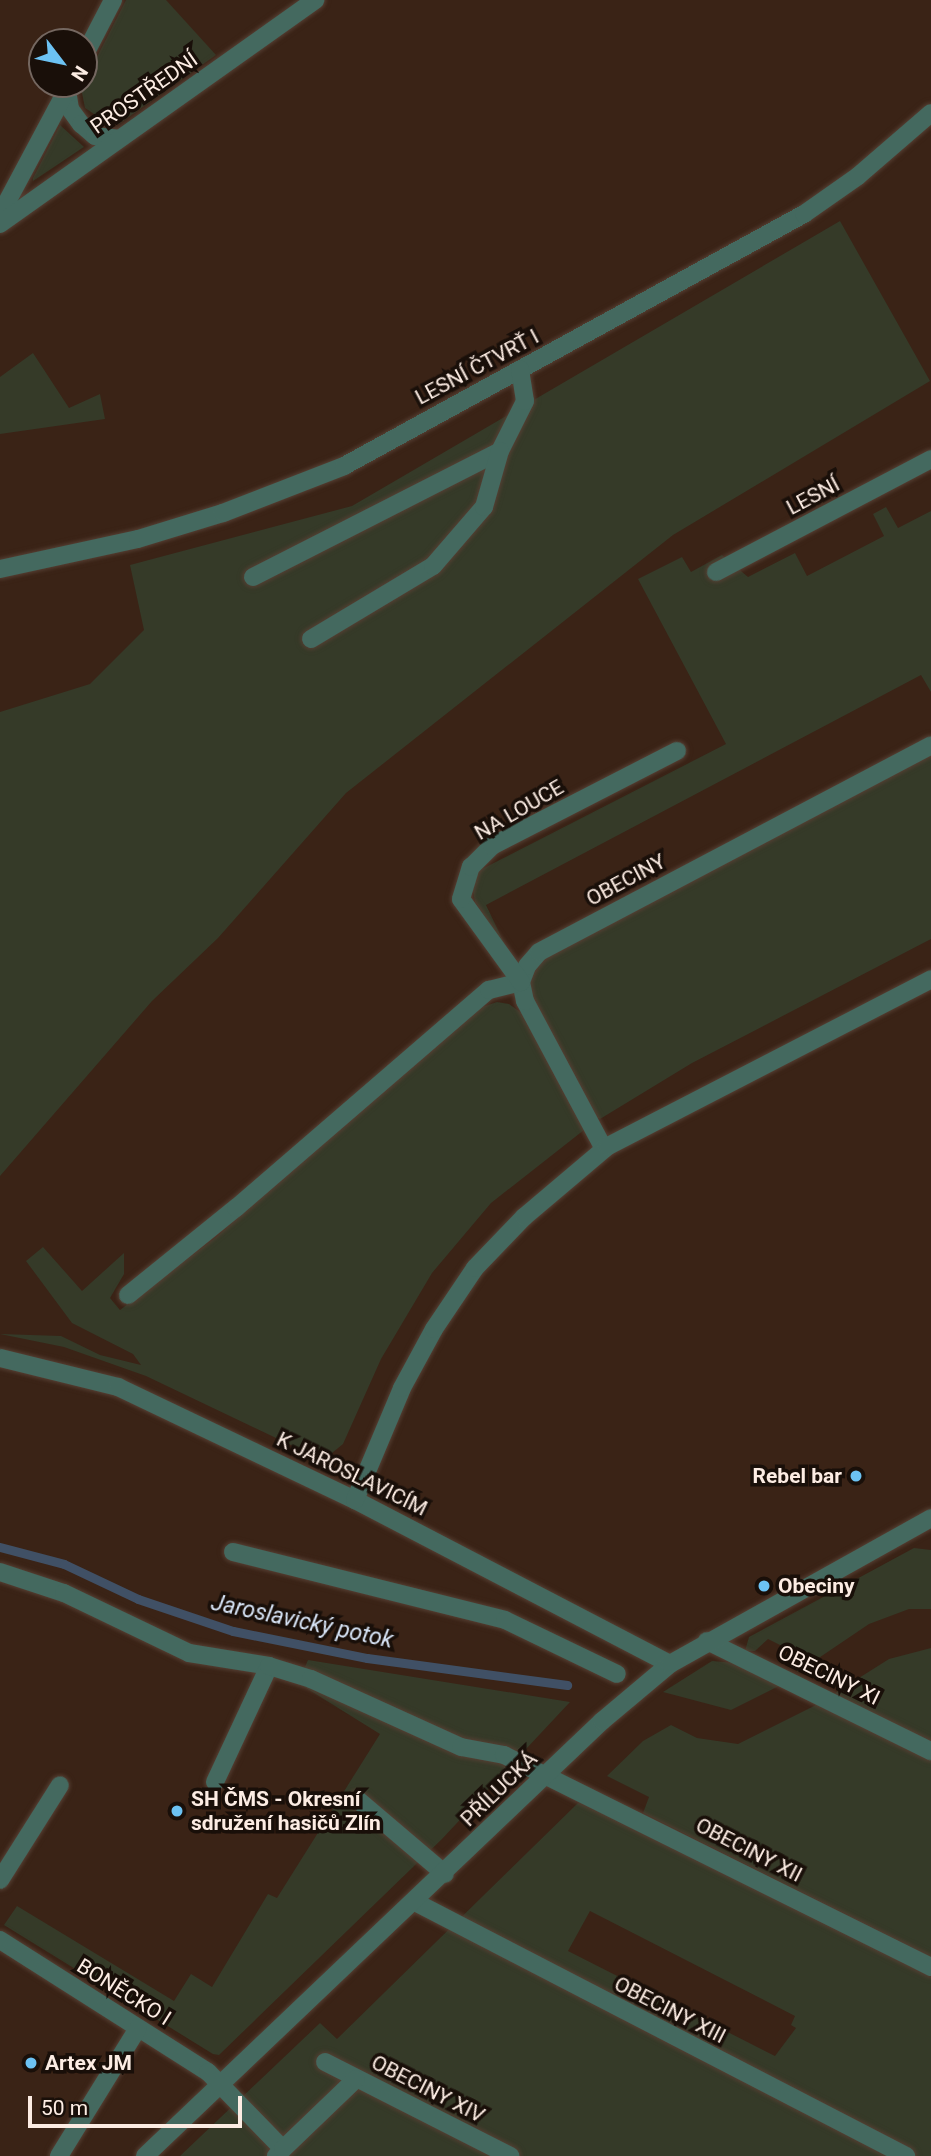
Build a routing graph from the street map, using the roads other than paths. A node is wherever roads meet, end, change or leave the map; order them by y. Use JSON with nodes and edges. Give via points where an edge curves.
{"nodes":[{"id":1,"x":113,"y":0,"type":"edge"},
{"id":2,"x":315,"y":0,"type":"edge"},
{"id":3,"x":98,"y":29,"type":"edge"},
{"id":4,"x":62,"y":98,"type":"edge"},
{"id":5,"x":70,"y":98,"type":"edge"},
{"id":6,"x":931,"y":113,"type":"edge"},
{"id":7,"x":118,"y":139,"type":"junction"},
{"id":8,"x":0,"y":215,"type":"edge"},
{"id":9,"x":0,"y":224,"type":"edge"},
{"id":10,"x":520,"y":369,"type":"junction"},
{"id":11,"x":500,"y":451,"type":"junction"},
{"id":12,"x":931,"y":459,"type":"edge"},
{"id":13,"x":0,"y":569,"type":"edge"},
{"id":14,"x":716,"y":572,"type":"dead end"},
{"id":15,"x":253,"y":577,"type":"dead end"},
{"id":16,"x":311,"y":639,"type":"dead end"},
{"id":17,"x":931,"y":745,"type":"edge"},
{"id":18,"x":677,"y":751,"type":"dead end"},
{"id":19,"x":931,"y":979,"type":"edge"},
{"id":20,"x":521,"y":982,"type":"junction"},
{"id":21,"x":604,"y":1149,"type":"junction"},
{"id":22,"x":128,"y":1295,"type":"dead end"},
{"id":23,"x":0,"y":1358,"type":"edge"},
{"id":24,"x":355,"y":1500,"type":"junction"},
{"id":25,"x":931,"y":1518,"type":"edge"},
{"id":26,"x":913,"y":1528,"type":"junction"},
{"id":27,"x":931,"y":1538,"type":"edge"},
{"id":28,"x":233,"y":1552,"type":"dead end"},
{"id":29,"x":0,"y":1572,"type":"edge"},
{"id":30,"x":707,"y":1641,"type":"junction"},
{"id":31,"x":670,"y":1664,"type":"junction"},
{"id":32,"x":269,"y":1667,"type":"junction"},
{"id":33,"x":617,"y":1674,"type":"dead end"},
{"id":34,"x":931,"y":1751,"type":"edge"},
{"id":35,"x":546,"y":1775,"type":"junction"},
{"id":36,"x":215,"y":1782,"type":"dead end"},
{"id":37,"x":60,"y":1785,"type":"dead end"},
{"id":38,"x":358,"y":1800,"type":"dead end"},
{"id":39,"x":445,"y":1874,"type":"junction"},
{"id":40,"x":0,"y":1880,"type":"edge"},
{"id":41,"x":415,"y":1902,"type":"junction"},
{"id":42,"x":0,"y":1940,"type":"edge"},
{"id":43,"x":931,"y":1967,"type":"edge"},
{"id":44,"x":138,"y":2028,"type":"junction"},
{"id":45,"x":325,"y":2063,"type":"dead end"},
{"id":46,"x":356,"y":2079,"type":"junction"},
{"id":47,"x":222,"y":2084,"type":"junction"},
{"id":48,"x":280,"y":2152,"type":"edge"},
{"id":49,"x":59,"y":2156,"type":"edge"},
{"id":50,"x":145,"y":2156,"type":"edge"},
{"id":51,"x":510,"y":2156,"type":"edge"},
{"id":52,"x":906,"y":2156,"type":"edge"}],
"edges":[{"from":1,"to":3,"type":"street"},
{"from":2,"to":7,"type":"street","name":"PROSTŘEDNÍ"},
{"from":4,"to":8,"type":"street"},
{"from":5,"to":7,"type":"street","via":[[81,124],[95,136]]},
{"from":6,"to":10,"type":"street","name":"LESNÍ ČTVRŤ I","via":[[869,167],[804,214]]},
{"from":7,"to":9,"type":"street","name":"PROSTŘEDNÍ"},
{"from":10,"to":11,"type":"street","via":[[524,401]]},
{"from":10,"to":13,"type":"street","name":"LESNÍ ČTVRŤ I","via":[[344,466],[279,493],[138,539]]},
{"from":11,"to":15,"type":"street"},
{"from":11,"to":16,"type":"street","via":[[484,507],[433,566]]},
{"from":12,"to":14,"type":"street","name":"LESNÍ"},
{"from":17,"to":20,"type":"street","name":"OBECINY","via":[[539,952]]},
{"from":18,"to":20,"type":"street","name":"NA LOUCE","via":[[492,846],[471,867],[462,883],[461,899]]},
{"from":19,"to":21,"type":"street"},
{"from":20,"to":21,"type":"street","via":[[525,1001]]},
{"from":20,"to":22,"type":"street","via":[[489,990]]},
{"from":21,"to":24,"type":"street","via":[[524,1217],[475,1268],[402,1388]]},
{"from":23,"to":24,"type":"street","name":"K JAROSLAVICÍM","via":[[118,1387]]},
{"from":24,"to":31,"type":"street","name":"K JAROSLAVICÍM"},
{"from":25,"to":26,"type":"street","name":"PŘÍLUCKÁ"},
{"from":26,"to":27,"type":"street"},
{"from":26,"to":30,"type":"street","name":"PŘÍLUCKÁ"},
{"from":28,"to":33,"type":"street","via":[[505,1620]]},
{"from":29,"to":32,"type":"street","name":"OBECINY XII","via":[[64,1593],[190,1653]]},
{"from":30,"to":31,"type":"street","name":"PŘÍLUCKÁ"},
{"from":30,"to":34,"type":"street","name":"OBECINY XI"},
{"from":31,"to":35,"type":"street","name":"PŘÍLUCKÁ"},
{"from":32,"to":35,"type":"street","name":"OBECINY XII","via":[[311,1679],[450,1743],[504,1755]]},
{"from":32,"to":36,"type":"street"},
{"from":35,"to":39,"type":"street","name":"PŘÍLUCKÁ"},
{"from":35,"to":43,"type":"street","name":"OBECINY XII"},
{"from":37,"to":40,"type":"street"},
{"from":38,"to":39,"type":"street"},
{"from":39,"to":41,"type":"street","name":"PŘÍLUCKÁ"},
{"from":41,"to":47,"type":"street","name":"PŘÍLUCKÁ"},
{"from":41,"to":52,"type":"street","name":"OBECINY XIII"},
{"from":42,"to":44,"type":"street","name":"BONĚCKO I"},
{"from":44,"to":47,"type":"street","name":"BONĚCKO I"},
{"from":44,"to":49,"type":"street"},
{"from":45,"to":46,"type":"street","name":"OBECINY XIV"},
{"from":46,"to":48,"type":"street"},
{"from":46,"to":51,"type":"street","name":"OBECINY XIV"},
{"from":47,"to":48,"type":"street","name":"BONĚCKO I"},
{"from":47,"to":50,"type":"street","name":"PŘÍLUCKÁ"}]}
